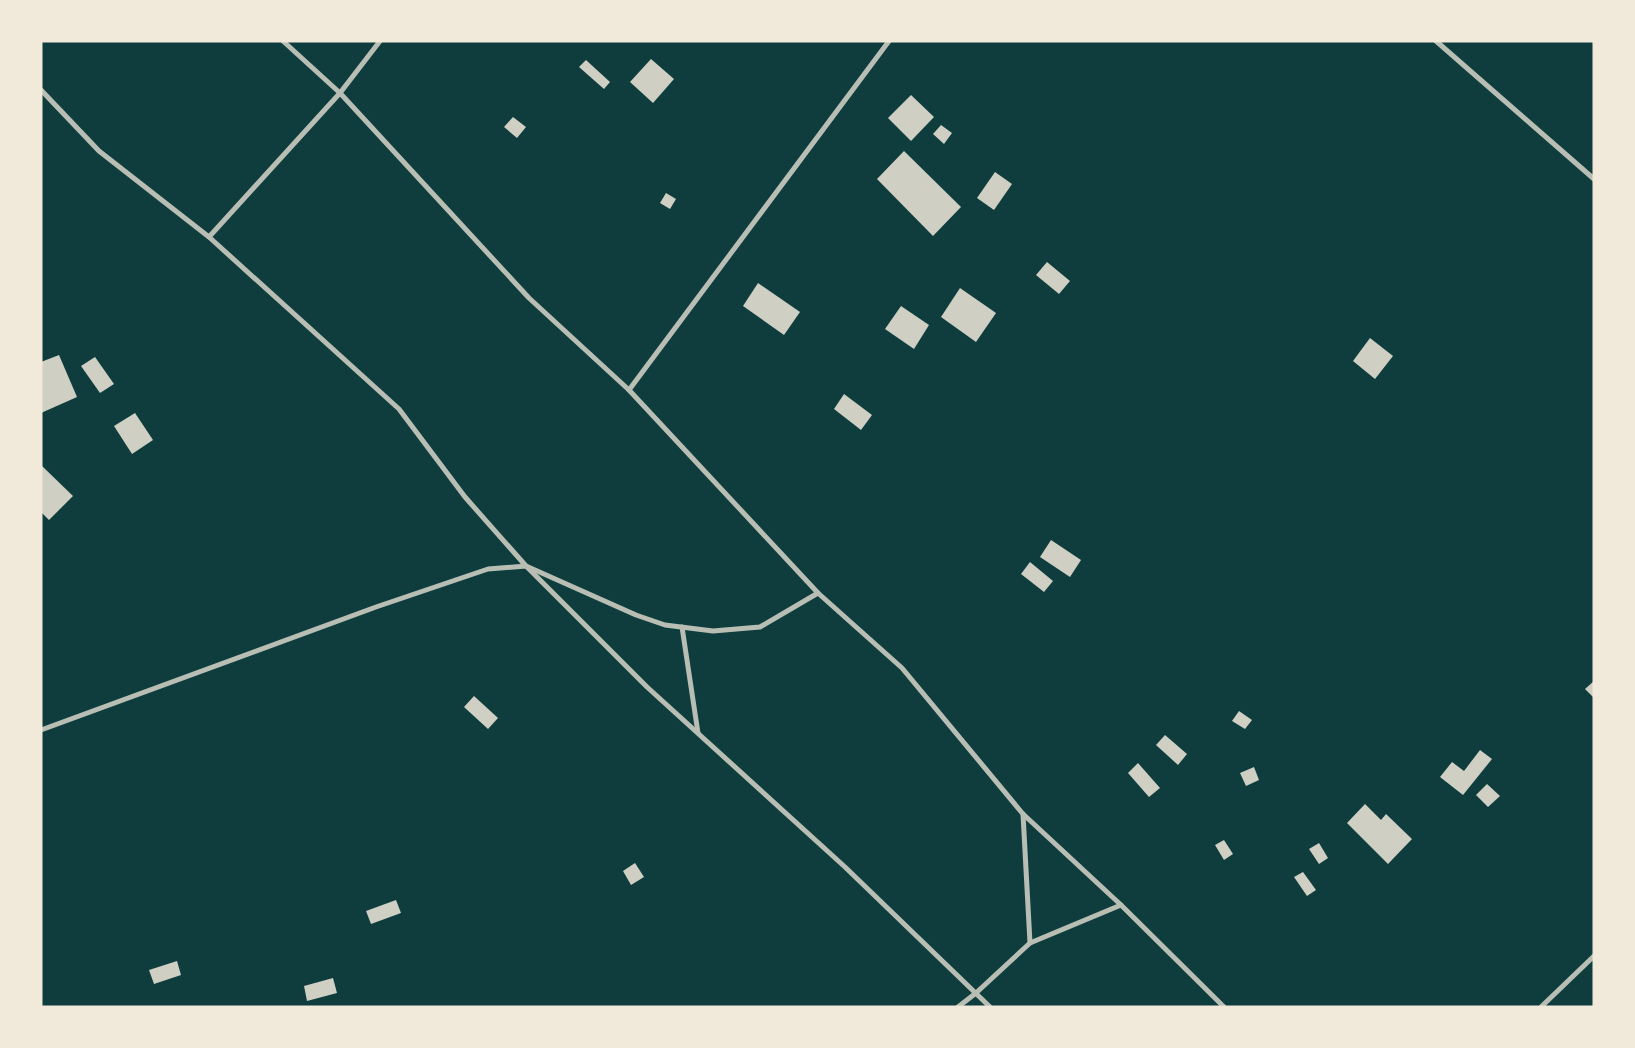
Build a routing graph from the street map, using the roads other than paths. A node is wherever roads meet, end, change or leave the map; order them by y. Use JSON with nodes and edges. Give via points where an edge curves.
{"nodes":[{"id":1,"x":282,"y":41,"type":"edge"},
{"id":2,"x":380,"y":41,"type":"edge"},
{"id":3,"x":889,"y":41,"type":"edge"},
{"id":4,"x":1436,"y":41,"type":"edge"},
{"id":5,"x":41,"y":90,"type":"edge"},
{"id":6,"x":340,"y":92,"type":"junction"},
{"id":7,"x":1594,"y":179,"type":"edge"},
{"id":8,"x":209,"y":237,"type":"junction"},
{"id":9,"x":629,"y":390,"type":"junction"},
{"id":10,"x":526,"y":566,"type":"junction"},
{"id":11,"x":818,"y":593,"type":"junction"},
{"id":12,"x":682,"y":627,"type":"junction"},
{"id":13,"x":41,"y":730,"type":"edge"},
{"id":14,"x":698,"y":733,"type":"junction"},
{"id":15,"x":1023,"y":814,"type":"junction"},
{"id":16,"x":1121,"y":905,"type":"junction"},
{"id":17,"x":1030,"y":943,"type":"junction"},
{"id":18,"x":1594,"y":956,"type":"edge"},
{"id":19,"x":976,"y":993,"type":"junction"},
{"id":20,"x":958,"y":1007,"type":"edge"},
{"id":21,"x":990,"y":1007,"type":"edge"},
{"id":22,"x":1224,"y":1007,"type":"edge"},
{"id":23,"x":1541,"y":1007,"type":"edge"}],
"edges":[{"from":1,"to":6,"type":"street"},
{"from":2,"to":6,"type":"street"},
{"from":3,"to":9,"type":"street"},
{"from":4,"to":7,"type":"street"},
{"from":5,"to":8,"type":"street","via":[[99,152]]},
{"from":6,"to":8,"type":"street"},
{"from":6,"to":9,"type":"street","via":[[529,298]]},
{"from":8,"to":10,"type":"street","via":[[399,409],[465,496]]},
{"from":9,"to":11,"type":"street"},
{"from":10,"to":12,"type":"street","via":[[636,615]]},
{"from":10,"to":13,"type":"street","via":[[488,569],[451,581]]},
{"from":10,"to":14,"type":"street","via":[[647,687]]},
{"from":11,"to":12,"type":"street","via":[[760,627],[713,631]]},
{"from":11,"to":15,"type":"street","via":[[902,668]]},
{"from":12,"to":14,"type":"street"},
{"from":14,"to":19,"type":"street","via":[[845,867]]},
{"from":15,"to":16,"type":"street"},
{"from":15,"to":17,"type":"street"},
{"from":16,"to":17,"type":"street"},
{"from":16,"to":22,"type":"street"},
{"from":17,"to":19,"type":"street"},
{"from":18,"to":23,"type":"street"},
{"from":19,"to":20,"type":"street"},
{"from":19,"to":21,"type":"street"}]}
